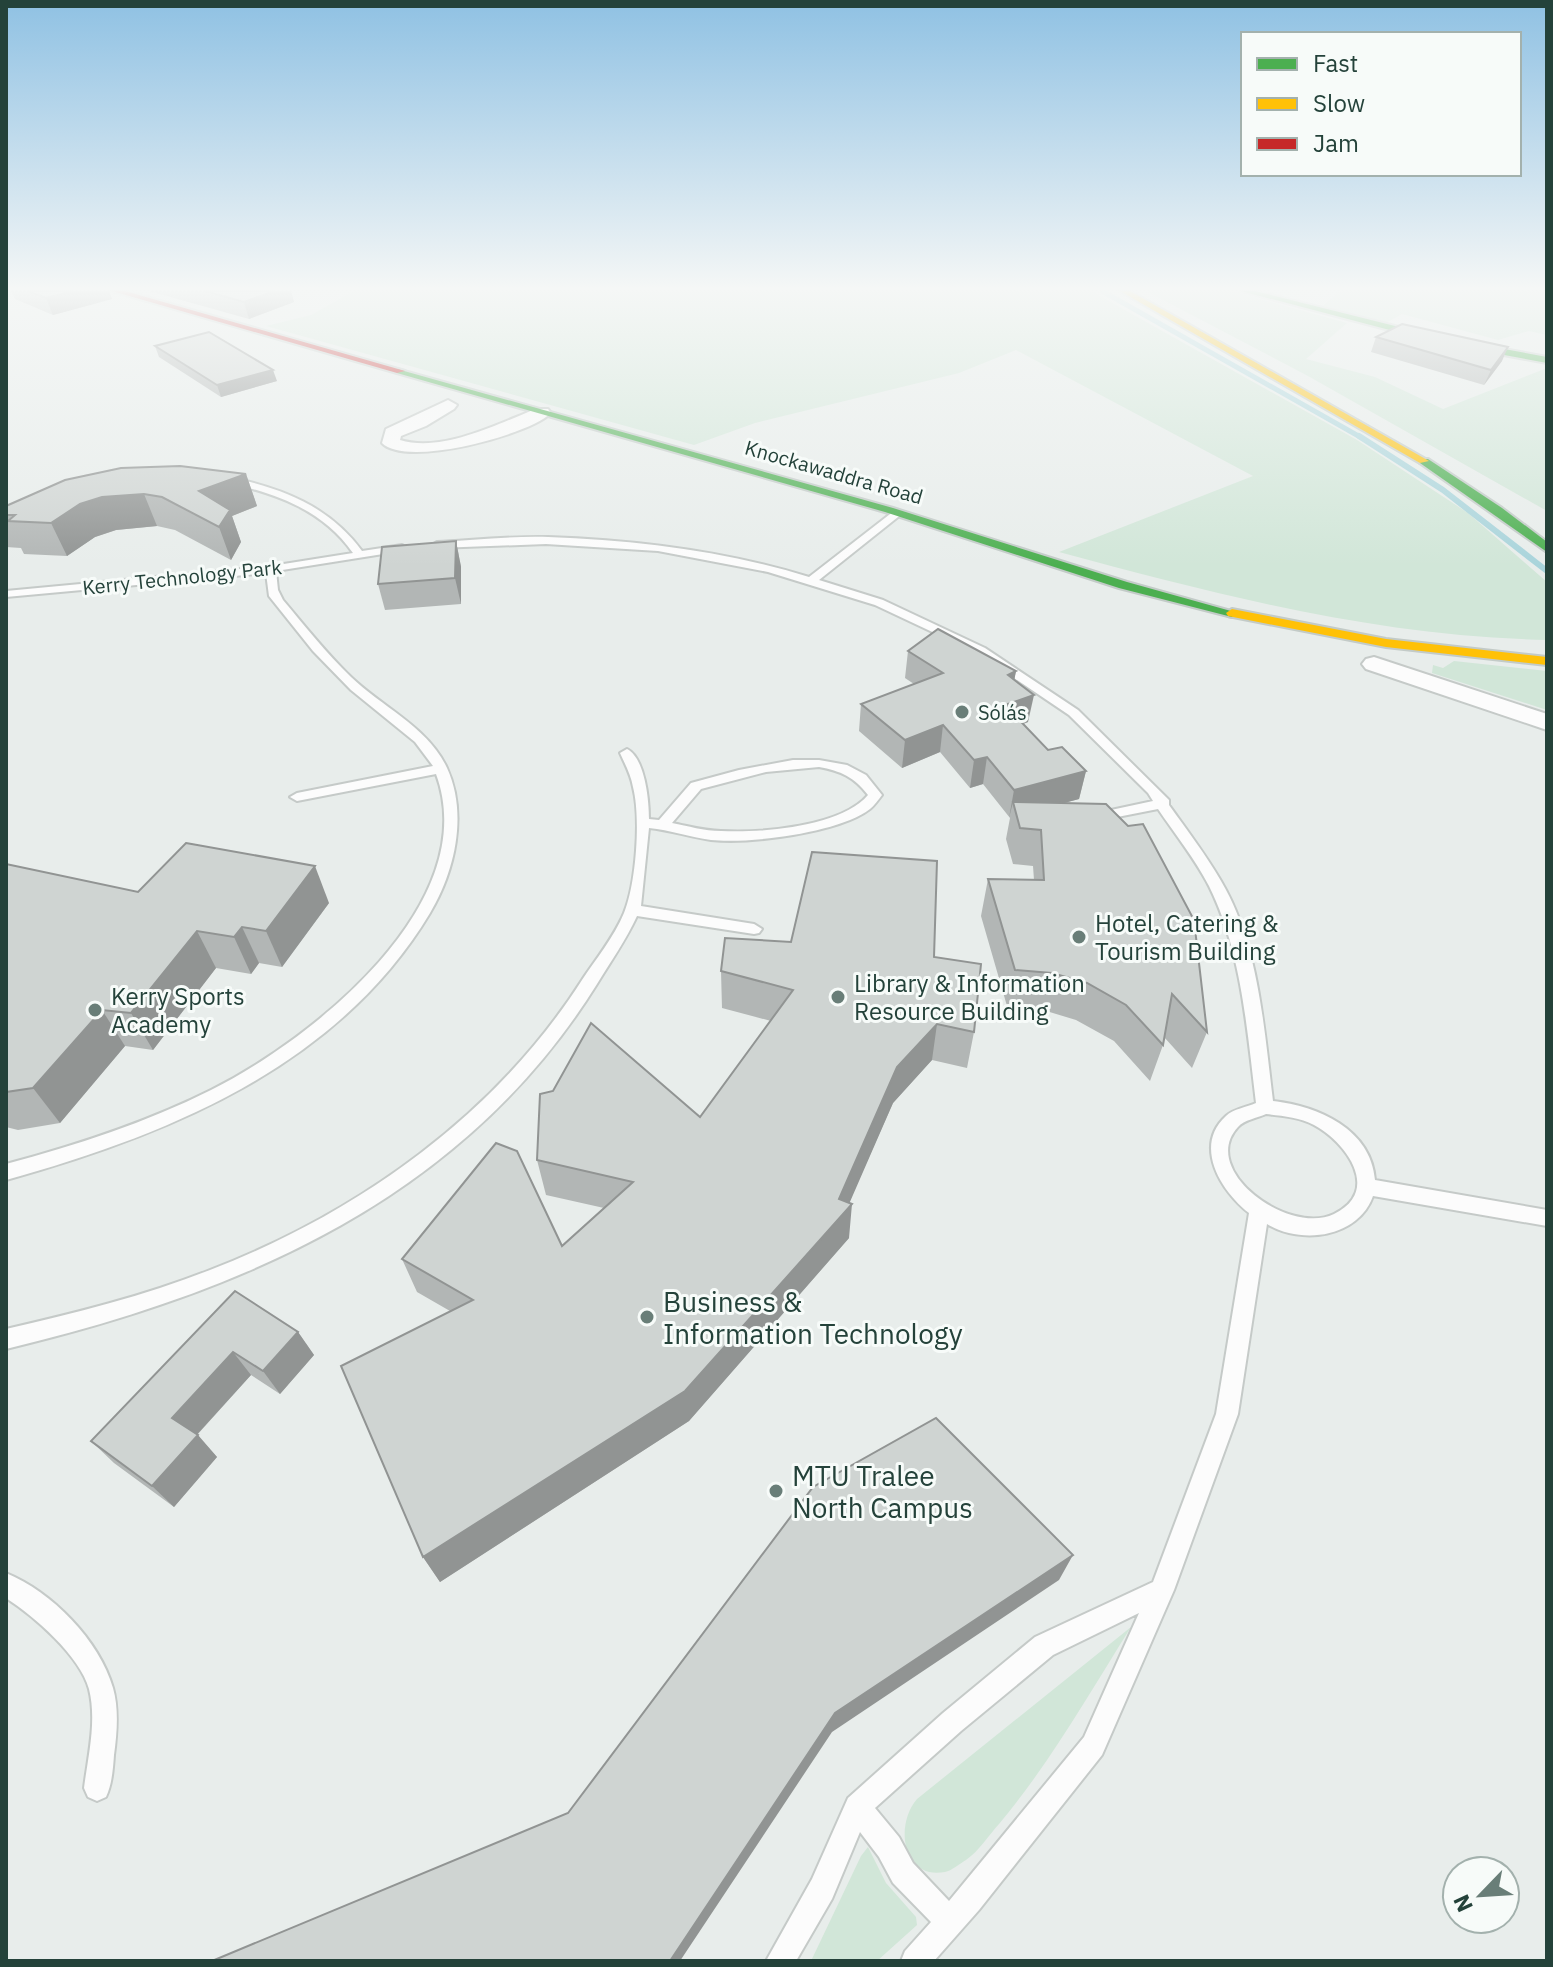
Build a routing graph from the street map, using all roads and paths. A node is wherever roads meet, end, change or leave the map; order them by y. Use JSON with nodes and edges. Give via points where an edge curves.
{"nodes":[{"id":1,"x":437,"y":383,"type":"edge"},
{"id":2,"x":1287,"y":383,"type":"edge"},
{"id":3,"x":448,"y":405,"type":"dead end"},
{"id":4,"x":542,"y":413,"type":"junction"},
{"id":5,"x":211,"y":479,"type":"edge"},
{"id":6,"x":898,"y":513,"type":"junction"},
{"id":7,"x":1547,"y":548,"type":"edge"},
{"id":8,"x":358,"y":553,"type":"junction"},
{"id":9,"x":271,"y":569,"type":"junction"},
{"id":10,"x":813,"y":580,"type":"junction"},
{"id":11,"x":6,"y":594,"type":"edge"},
{"id":12,"x":1417,"y":647,"type":"junction"},
{"id":13,"x":1547,"y":661,"type":"edge"},
{"id":14,"x":1374,"y":664,"type":"dead end"},
{"id":15,"x":1411,"y":678,"type":"junction"},
{"id":16,"x":1547,"y":722,"type":"edge"},
{"id":17,"x":627,"y":753,"type":"dead end"},
{"id":18,"x":439,"y":769,"type":"junction"},
{"id":19,"x":297,"y":797,"type":"dead end"},
{"id":20,"x":1164,"y":803,"type":"junction"},
{"id":21,"x":1080,"y":820,"type":"edge"},
{"id":22,"x":642,"y":823,"type":"junction"},
{"id":23,"x":664,"y":824,"type":"junction"},
{"id":24,"x":632,"y":910,"type":"junction"},
{"id":25,"x":754,"y":929,"type":"dead end"},
{"id":26,"x":1265,"y":1107,"type":"junction"},
{"id":27,"x":6,"y":1172,"type":"edge"},
{"id":28,"x":1368,"y":1187,"type":"junction"},
{"id":29,"x":1259,"y":1212,"type":"junction"},
{"id":30,"x":1547,"y":1218,"type":"edge"},
{"id":31,"x":6,"y":1339,"type":"edge"},
{"id":32,"x":6,"y":1585,"type":"edge"},
{"id":33,"x":1162,"y":1590,"type":"junction"},
{"id":34,"x":97,"y":1788,"type":"dead end"},
{"id":35,"x":857,"y":1807,"type":"junction"},
{"id":36,"x":950,"y":1922,"type":"junction"},
{"id":37,"x":780,"y":1961,"type":"edge"},
{"id":38,"x":915,"y":1961,"type":"edge"}],
"edges":[{"from":1,"to":4,"type":"street","name":"Knockawaddra Road"},
{"from":2,"to":7,"type":"street","via":[[1416,455]]},
{"from":3,"to":4,"type":"street","via":[[392,433],[391,443],[413,450],[430,448]]},
{"from":4,"to":6,"type":"street","name":"Knockawaddra Road"},
{"from":5,"to":8,"type":"lane","via":[[259,486],[299,501],[349,537]]},
{"from":6,"to":10,"type":"lane"},
{"from":6,"to":12,"type":"street","name":"Knockawaddra Road","via":[[1235,615]]},
{"from":8,"to":9,"type":"lane","name":"Kerry Technology Park"},
{"from":8,"to":10,"type":"lane","name":"Kerry Technology Park","via":[[527,539],[662,547]]},
{"from":9,"to":11,"type":"lane","name":"Kerry Technology Park"},
{"from":9,"to":18,"type":"lane","via":[[274,593],[332,666],[412,731]]},
{"from":10,"to":20,"type":"lane","name":"Kerry Technology Park","via":[[988,652],[1080,720]]},
{"from":12,"to":13,"type":"street","name":"Knockawaddra Road"},
{"from":12,"to":15,"type":"street","via":[[1421,657]]},
{"from":14,"to":15,"type":"street"},
{"from":15,"to":16,"type":"street"},
{"from":17,"to":22,"type":"lane","via":[[641,789]]},
{"from":18,"to":19,"type":"lane"},
{"from":18,"to":27,"type":"lane","via":[[447,789],[450,838],[435,890],[408,935],[350,1002],[272,1064],[209,1099],[64,1158]]},
{"from":20,"to":21,"type":"lane"},
{"from":20,"to":26,"type":"lane","name":"Kerry Technology Park","via":[[1215,884],[1239,950]]},
{"from":22,"to":23,"type":"lane"},
{"from":22,"to":24,"type":"lane"},
{"from":23,"to":23,"type":"lane","via":[[696,786],[794,764],[826,764],[857,773],[875,795],[862,811],[829,822],[744,836],[717,836]]},
{"from":24,"to":25,"type":"lane"},
{"from":24,"to":31,"type":"lane","via":[[583,997],[504,1093],[442,1147],[362,1204],[186,1291]]},
{"from":26,"to":28,"type":"lane","via":[[1296,1110],[1335,1129],[1358,1154]]},
{"from":26,"to":29,"type":"lane","via":[[1233,1118],[1218,1143],[1225,1176]]},
{"from":28,"to":29,"type":"lane","via":[[1355,1214],[1329,1226],[1286,1223]]},
{"from":28,"to":30,"type":"lane"},
{"from":29,"to":33,"type":"lane","via":[[1227,1414]]},
{"from":32,"to":34,"type":"lane","via":[[31,1599],[61,1631],[100,1686],[105,1726]]},
{"from":33,"to":35,"type":"lane","via":[[1044,1646]]},
{"from":33,"to":36,"type":"lane","via":[[1093,1746]]},
{"from":35,"to":36,"type":"lane","via":[[903,1873]]},
{"from":35,"to":37,"type":"lane","via":[[822,1889]]},
{"from":36,"to":38,"type":"lane"}]}
